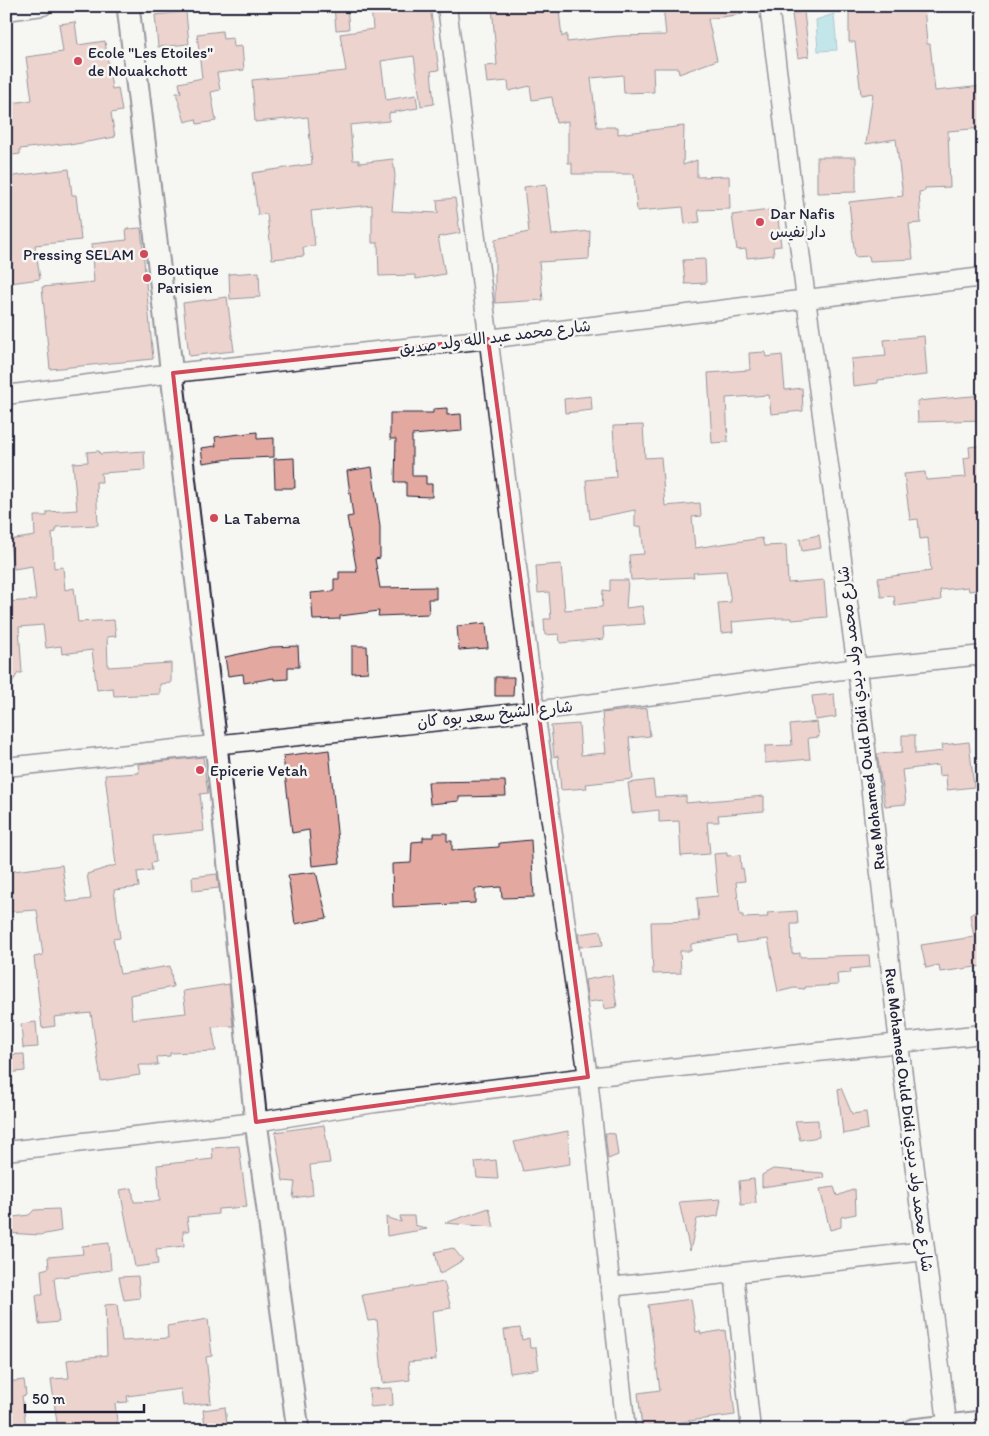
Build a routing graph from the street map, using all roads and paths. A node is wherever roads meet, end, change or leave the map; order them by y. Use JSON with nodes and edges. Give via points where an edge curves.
{"nodes":[{"id":1,"x":43,"y":6,"type":"edge"},
{"id":2,"x":128,"y":6,"type":"edge"},
{"id":3,"x":447,"y":6,"type":"edge"},
{"id":4,"x":769,"y":6,"type":"edge"},
{"id":5,"x":6,"y":11,"type":"edge"},
{"id":6,"x":983,"y":277,"type":"edge"},
{"id":7,"x":806,"y":299,"type":"junction"},
{"id":8,"x":488,"y":338,"type":"junction"},
{"id":9,"x":173,"y":373,"type":"junction"},
{"id":10,"x":6,"y":395,"type":"edge"},
{"id":11,"x":983,"y":655,"type":"edge"},
{"id":12,"x":857,"y":668,"type":"junction"},
{"id":13,"x":535,"y":711,"type":"junction"},
{"id":14,"x":216,"y":744,"type":"junction"},
{"id":15,"x":6,"y":767,"type":"edge"},
{"id":16,"x":983,"y":1034,"type":"edge"},
{"id":17,"x":899,"y":1044,"type":"junction"},
{"id":18,"x":588,"y":1077,"type":"junction"},
{"id":19,"x":256,"y":1122,"type":"junction"},
{"id":20,"x":6,"y":1151,"type":"edge"},
{"id":21,"x":925,"y":1250,"type":"junction"},
{"id":22,"x":734,"y":1273,"type":"junction"},
{"id":23,"x":610,"y":1287,"type":"junction"},
{"id":24,"x":983,"y":1422,"type":"edge"},
{"id":25,"x":948,"y":1428,"type":"edge"},
{"id":26,"x":298,"y":1430,"type":"edge"},
{"id":27,"x":626,"y":1430,"type":"edge"},
{"id":28,"x":751,"y":1430,"type":"edge"},
{"id":29,"x":915,"y":1430,"type":"edge"}],
"edges":[{"from":1,"to":5,"type":"street"},
{"from":2,"to":9,"type":"street"},
{"from":3,"to":8,"type":"street"},
{"from":4,"to":7,"type":"street","name":"Rue Mohamed Ould Didi شارع محمد ولد ديدي"},
{"from":6,"to":7,"type":"street","name":"شارع محمد عبد الله ولد صديق"},
{"from":7,"to":8,"type":"street","name":"شارع محمد عبد الله ولد صديق"},
{"from":7,"to":12,"type":"street","name":"Rue Mohamed Ould Didi شارع محمد ولد ديدي"},
{"from":8,"to":9,"type":"street","name":"شارع محمد عبد الله ولد صديق"},
{"from":8,"to":13,"type":"street"},
{"from":9,"to":10,"type":"street","name":"شارع محمد عبد الله ولد صديق"},
{"from":9,"to":14,"type":"street"},
{"from":11,"to":12,"type":"street","name":"شارع الشيخ سعد بوه كان"},
{"from":12,"to":13,"type":"street","name":"شارع الشيخ سعد بوه كان"},
{"from":12,"to":17,"type":"street","name":"Rue Mohamed Ould Didi شارع محمد ولد ديدي"},
{"from":13,"to":14,"type":"street","name":"شارع الشيخ سعد بوه كان"},
{"from":13,"to":18,"type":"street"},
{"from":14,"to":15,"type":"street","name":"شارع الشيخ سعد بوه كان"},
{"from":14,"to":19,"type":"street"},
{"from":16,"to":17,"type":"street"},
{"from":17,"to":18,"type":"street"},
{"from":17,"to":21,"type":"street","name":"Rue Mohamed Ould Didi شارع محمد ولد ديدي"},
{"from":18,"to":19,"type":"street","via":[[375,1103]]},
{"from":18,"to":23,"type":"street"},
{"from":19,"to":20,"type":"street"},
{"from":19,"to":26,"type":"street"},
{"from":21,"to":22,"type":"street"},
{"from":21,"to":25,"type":"street","name":"Rue Mohamed Ould Didi شارع محمد ولد ديدي"},
{"from":22,"to":23,"type":"street"},
{"from":22,"to":28,"type":"street"},
{"from":23,"to":27,"type":"street"},
{"from":24,"to":25,"type":"street"},
{"from":25,"to":29,"type":"street"}]}
